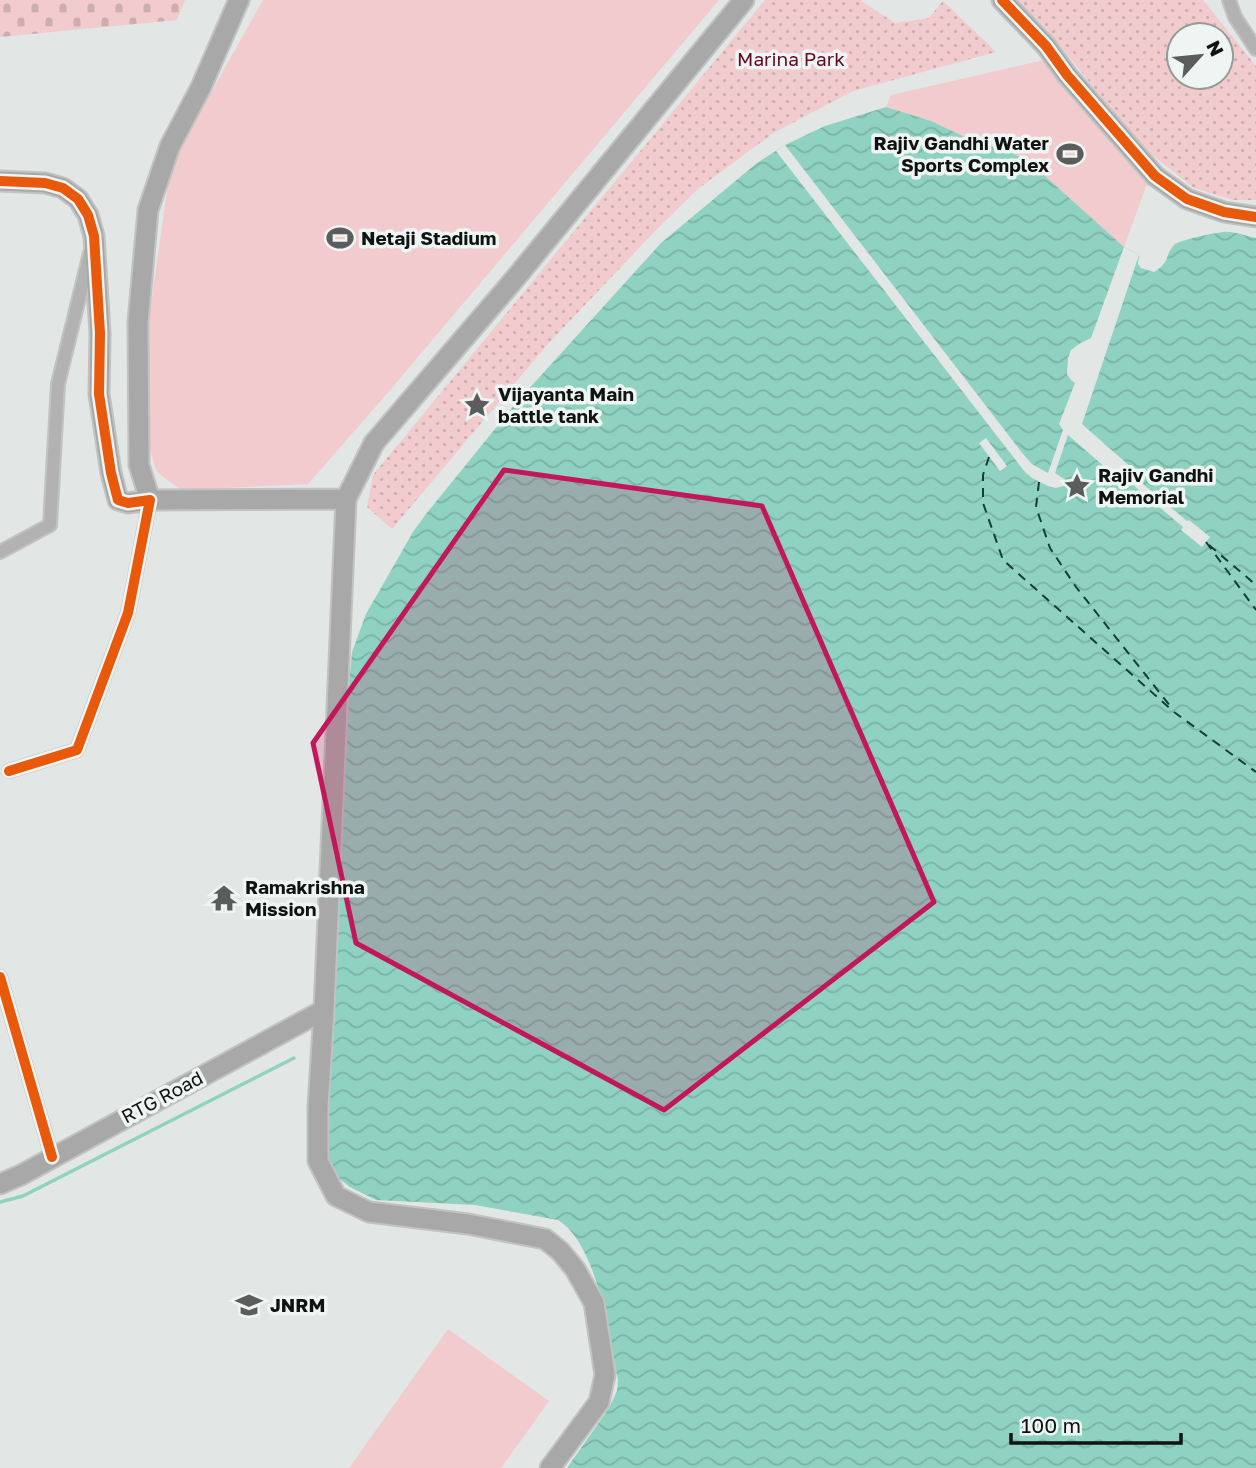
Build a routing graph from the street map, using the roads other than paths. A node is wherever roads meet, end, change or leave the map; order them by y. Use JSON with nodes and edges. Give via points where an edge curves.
{"nodes":[{"id":1,"x":239,"y":0,"type":"edge"},
{"id":2,"x":744,"y":0,"type":"edge"},
{"id":3,"x":1002,"y":0,"type":"edge"},
{"id":4,"x":1229,"y":0,"type":"edge"},
{"id":5,"x":1256,"y":49,"type":"edge"},
{"id":6,"x":0,"y":181,"type":"edge"},
{"id":7,"x":1256,"y":217,"type":"edge"},
{"id":8,"x":94,"y":236,"type":"junction"},
{"id":9,"x":346,"y":499,"type":"junction"},
{"id":10,"x":150,"y":500,"type":"junction"},
{"id":11,"x":0,"y":552,"type":"edge"},
{"id":12,"x":9,"y":771,"type":"dead end"},
{"id":13,"x":0,"y":977,"type":"edge"},
{"id":14,"x":324,"y":1010,"type":"junction"},
{"id":15,"x":52,"y":1157,"type":"junction"},
{"id":16,"x":0,"y":1184,"type":"edge"},
{"id":17,"x":550,"y":1468,"type":"edge"}],
"edges":[{"from":1,"to":10,"type":"main road","via":[[170,146],[148,210],[138,322],[139,465]]},
{"from":2,"to":9,"type":"main road","via":[[374,443]]},
{"from":3,"to":7,"type":"main road","via":[[1155,176],[1187,199]]},
{"from":4,"to":5,"type":"street"},
{"from":6,"to":8,"type":"main road","via":[[63,188],[78,199]]},
{"from":8,"to":10,"type":"main road","via":[[99,394],[111,473],[118,500]]},
{"from":8,"to":11,"type":"street","via":[[58,384],[50,525]]},
{"from":9,"to":10,"type":"main road"},
{"from":9,"to":14,"type":"main road"},
{"from":10,"to":12,"type":"street","via":[[128,613],[77,750]]},
{"from":13,"to":15,"type":"street"},
{"from":14,"to":15,"type":"main road","name":"RTG Road"},
{"from":14,"to":17,"type":"main road","via":[[318,1161],[336,1196],[369,1212],[545,1239],[576,1269],[594,1303],[605,1375],[599,1402]]},
{"from":15,"to":16,"type":"main road","name":"RTG Road"}]}
